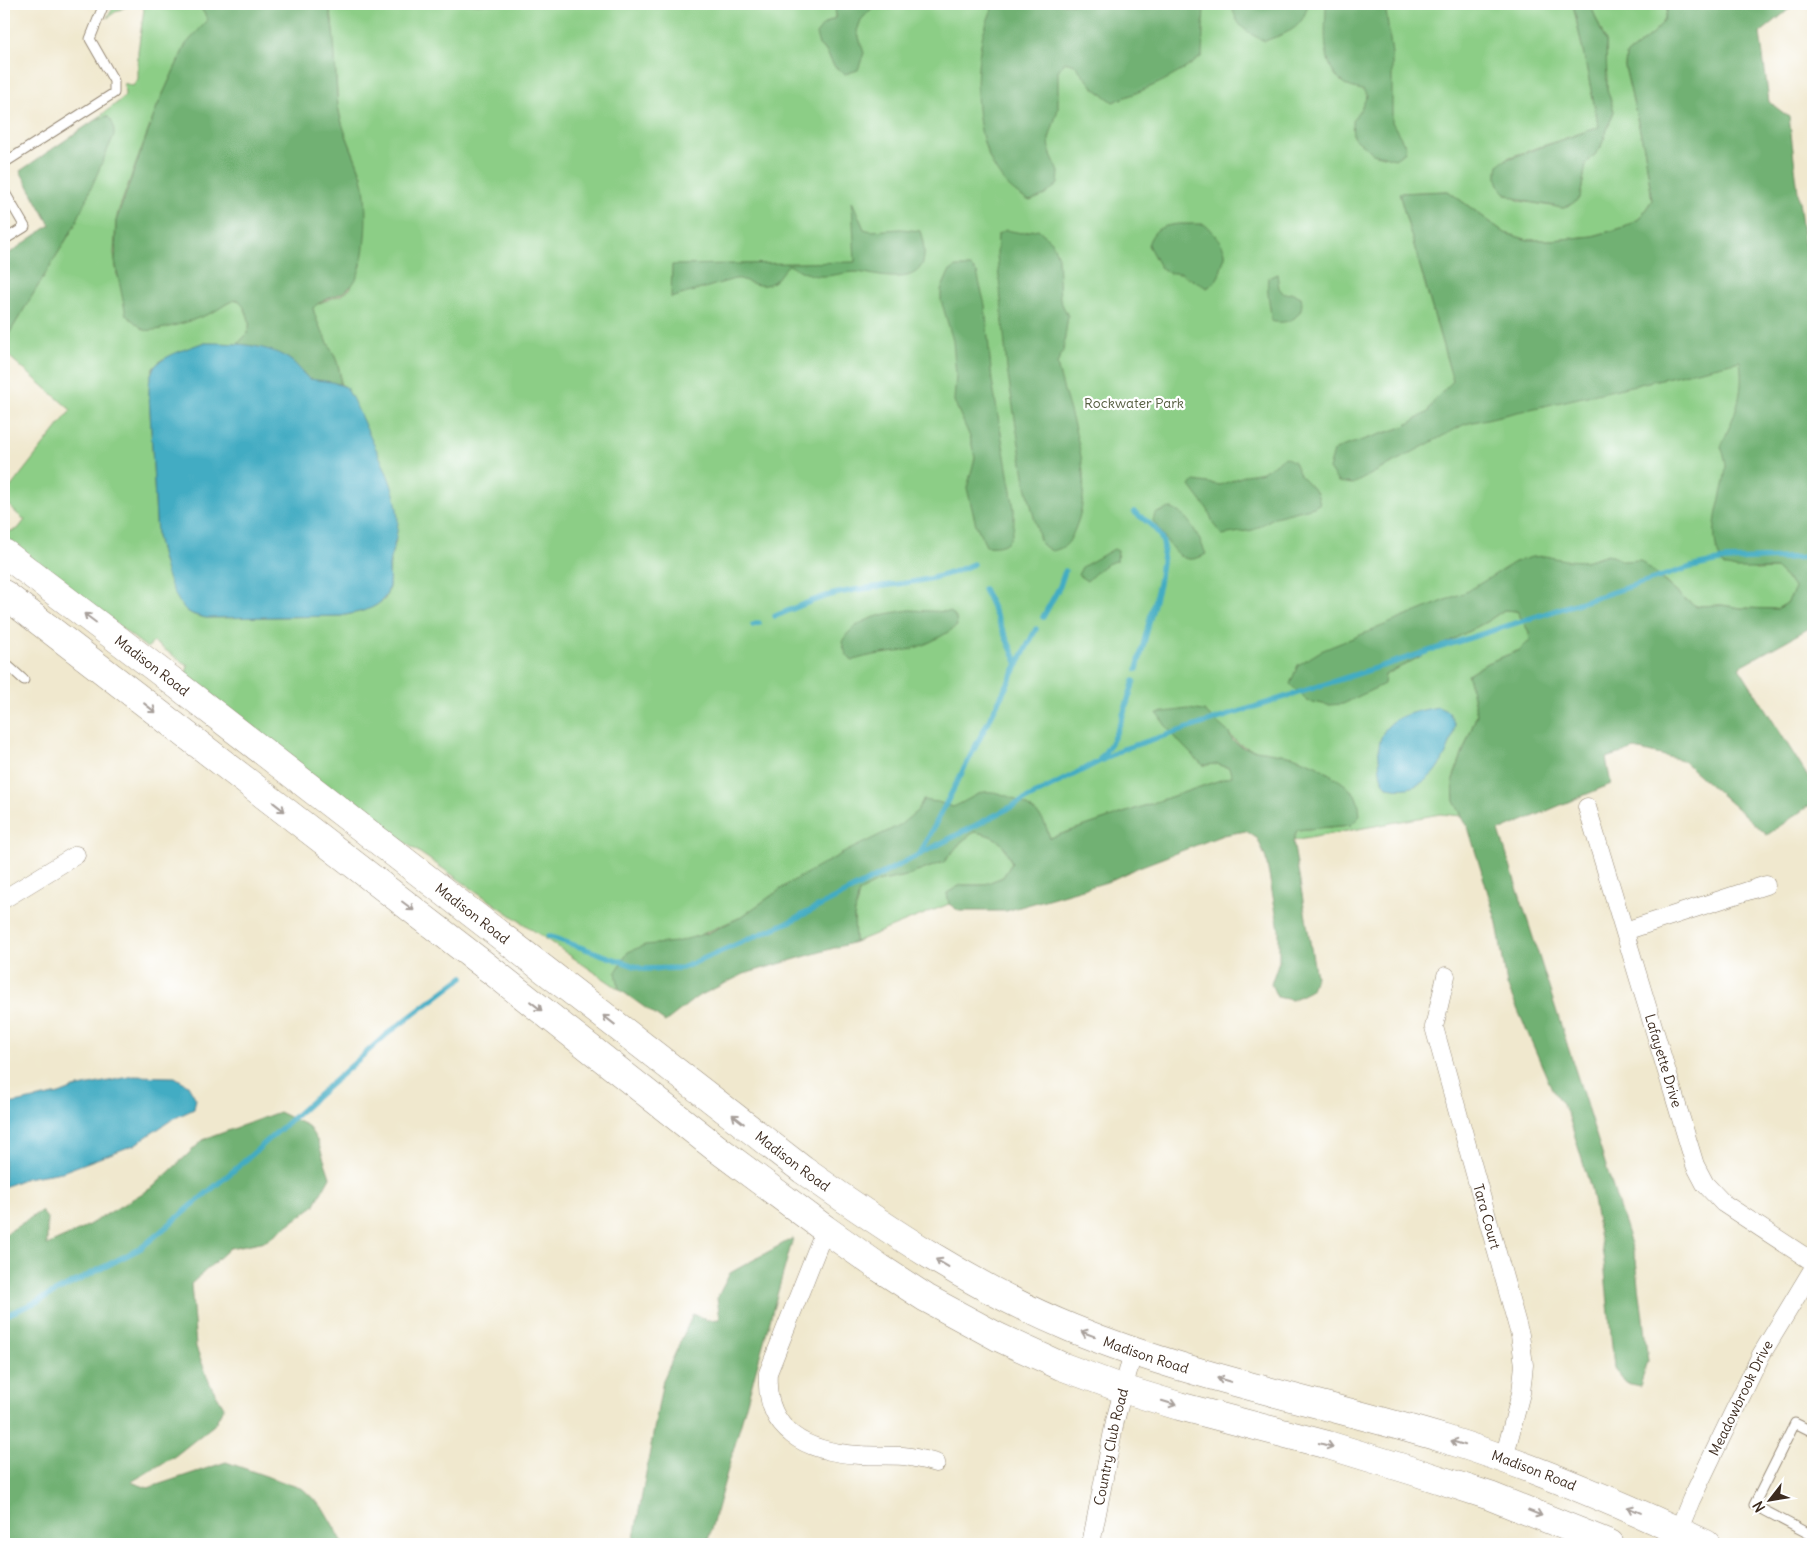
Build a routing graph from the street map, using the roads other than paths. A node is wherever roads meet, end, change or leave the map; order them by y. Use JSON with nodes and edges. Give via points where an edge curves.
{"nodes":[{"id":1,"x":104,"y":4,"type":"edge"},
{"id":2,"x":4,"y":163,"type":"edge"},
{"id":3,"x":4,"y":191,"type":"edge"},
{"id":4,"x":4,"y":240,"type":"edge"},
{"id":5,"x":4,"y":553,"type":"edge"},
{"id":6,"x":4,"y":594,"type":"edge"},
{"id":7,"x":4,"y":662,"type":"edge"},
{"id":8,"x":24,"y":680,"type":"dead end"},
{"id":9,"x":1587,"y":807,"type":"dead end"},
{"id":10,"x":76,"y":854,"type":"dead end"},
{"id":11,"x":1766,"y":885,"type":"dead end"},
{"id":12,"x":4,"y":899,"type":"edge"},
{"id":13,"x":1626,"y":931,"type":"junction"},
{"id":14,"x":1446,"y":976,"type":"dead end"},
{"id":15,"x":825,"y":1229,"type":"junction"},
{"id":16,"x":1813,"y":1262,"type":"edge"},
{"id":17,"x":1813,"y":1269,"type":"edge"},
{"id":18,"x":1133,"y":1352,"type":"junction"},
{"id":19,"x":1123,"y":1389,"type":"junction"},
{"id":20,"x":1813,"y":1432,"type":"edge"},
{"id":21,"x":1504,"y":1458,"type":"junction"},
{"id":22,"x":936,"y":1463,"type":"dead end"},
{"id":23,"x":1813,"y":1536,"type":"edge"},
{"id":24,"x":1676,"y":1538,"type":"edge"},
{"id":25,"x":1091,"y":1544,"type":"edge"},
{"id":26,"x":1610,"y":1544,"type":"edge"},
{"id":27,"x":1706,"y":1544,"type":"edge"}],
"edges":[{"from":1,"to":2,"type":"lane","via":[[90,38],[114,81],[114,93]]},
{"from":3,"to":4,"type":"lane","via":[[25,227]]},
{"from":18,"to":5,"type":"main road","name":"Madison Road","one_way":true,"via":[[1005,1298],[872,1219],[803,1170]]},
{"from":6,"to":15,"type":"main road","one_way":true},
{"from":7,"to":8,"type":"lane"},
{"from":9,"to":13,"type":"street","name":"Lafayette Drive"},
{"from":10,"to":12,"type":"street"},
{"from":11,"to":13,"type":"street"},
{"from":13,"to":16,"type":"street","name":"Lafayette Drive","via":[[1695,1165],[1705,1184],[1723,1203]]},
{"from":14,"to":21,"type":"street","name":"Tara Court","via":[[1434,1027],[1520,1334],[1524,1365],[1522,1393]]},
{"from":15,"to":19,"type":"main road","via":[[926,1298],[998,1338]]},
{"from":15,"to":22,"type":"street","via":[[768,1373],[770,1405],[780,1423],[807,1443],[832,1451],[904,1456]]},
{"from":17,"to":24,"type":"street","name":"Meadowbrook Drive","via":[[1762,1355],[1691,1500]]},
{"from":18,"to":19,"type":"street","name":"Country Club Road"},
{"from":21,"to":18,"type":"main road","name":"Madison Road","one_way":true},
{"from":19,"to":25,"type":"street","name":"Country Club Road"},
{"from":19,"to":26,"type":"main road","one_way":true,"via":[[1413,1471],[1498,1499]]},
{"from":20,"to":23,"type":"lane","via":[[1795,1423],[1754,1505]]},
{"from":24,"to":21,"type":"main road","name":"Madison Road","one_way":true,"via":[[1597,1494]]},
{"from":24,"to":27,"type":"main road","name":"Madison Road"}]}
